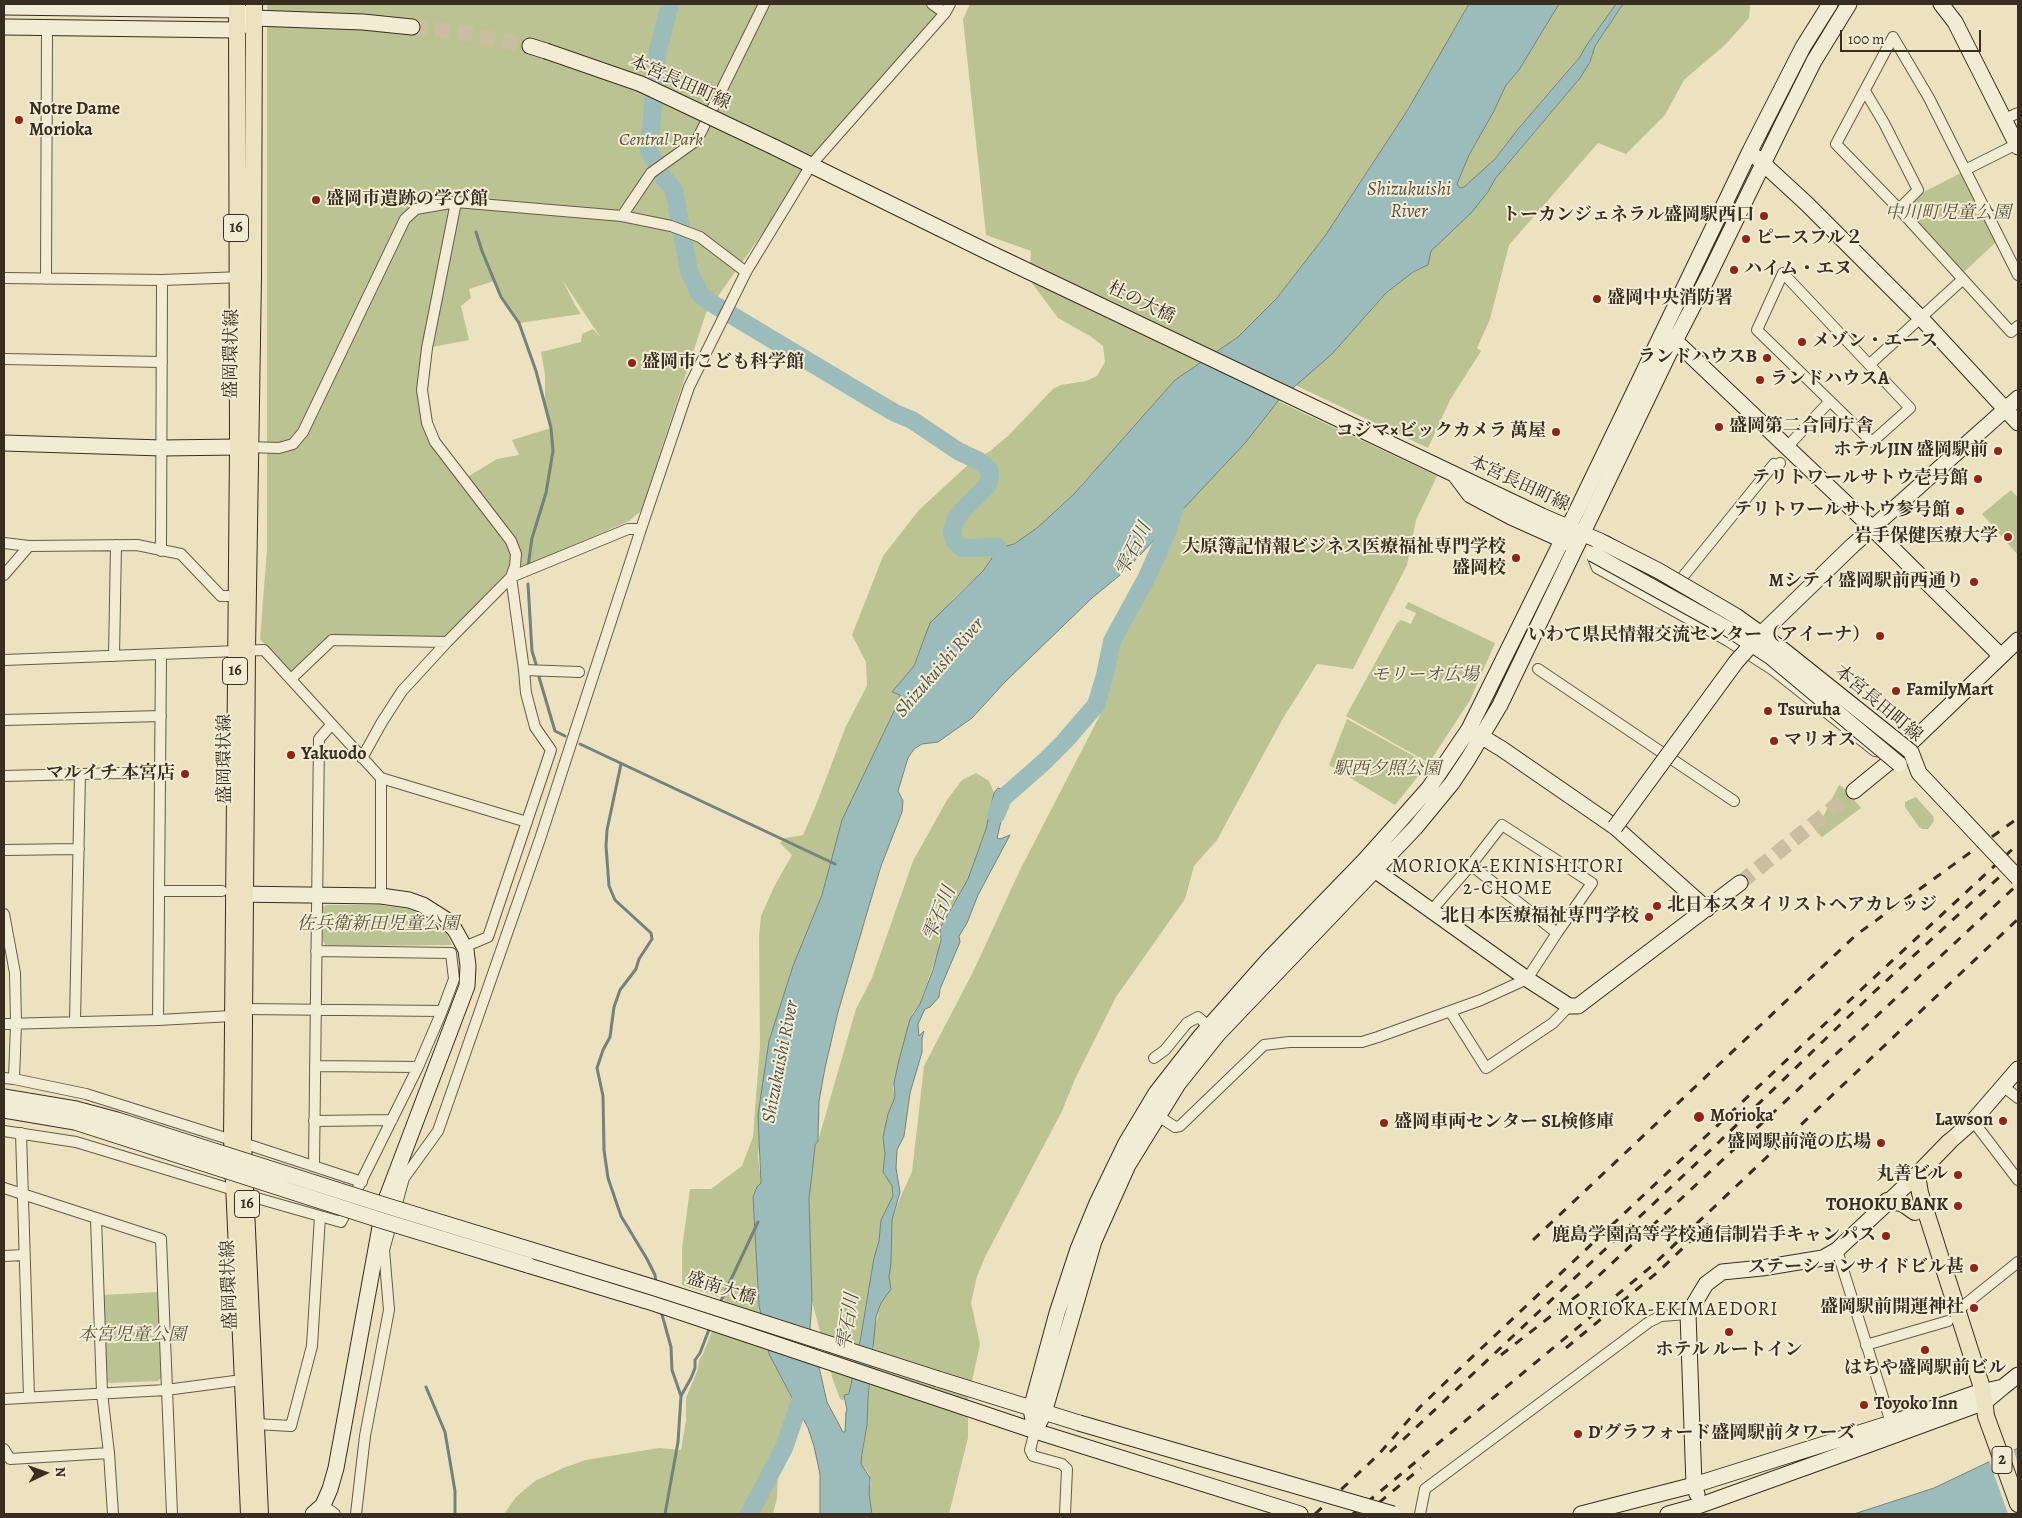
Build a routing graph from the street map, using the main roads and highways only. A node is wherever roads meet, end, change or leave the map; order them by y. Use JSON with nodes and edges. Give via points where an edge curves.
{"nodes":[{"id":1,"x":237,"y":7,"type":"edge"},
{"id":2,"x":254,"y":11,"type":"edge"},
{"id":3,"x":244,"y":447,"type":"junction"},
{"id":4,"x":241,"y":650,"type":"junction"},
{"id":5,"x":1949,"y":1142,"type":"road end"},
{"id":6,"x":1907,"y":1189,"type":"junction"},
{"id":7,"x":240,"y":1193,"type":"junction"},
{"id":8,"x":1915,"y":1212,"type":"junction"},
{"id":9,"x":1953,"y":1316,"type":"junction"},
{"id":10,"x":2018,"y":1504,"type":"edge"},
{"id":11,"x":248,"y":1514,"type":"edge"},
{"id":12,"x":260,"y":1514,"type":"edge"}],
"edges":[{"from":1,"to":3,"type":"main road","name":"盛岡環状線","number":"16","via":[[236,277]]},
{"from":2,"to":3,"type":"main road","name":"盛岡環状線","number":"16","via":[[253,277]]},
{"from":3,"to":4,"type":"main road","name":"盛岡環状線","number":"16"},
{"from":3,"to":4,"type":"main road","name":"盛岡環状線","number":"16","via":[[236,596]]},
{"from":4,"to":7,"type":"main road","name":"盛岡環状線","number":"16","via":[[233,893]]},
{"from":5,"to":6,"type":"main road"},
{"from":6,"to":8,"type":"main road","number":"2"},
{"from":6,"to":8,"type":"main road","via":[[1902,1203]]},
{"from":6,"to":9,"type":"main road","number":"2"},
{"from":7,"to":11,"type":"main road","name":"盛岡環状線","number":"16","via":[[242,1380]]},
{"from":7,"to":12,"type":"main road","name":"盛岡環状線","number":"16"},
{"from":8,"to":9,"type":"main road","number":"2"},
{"from":9,"to":10,"type":"main road","number":"2"}]}
